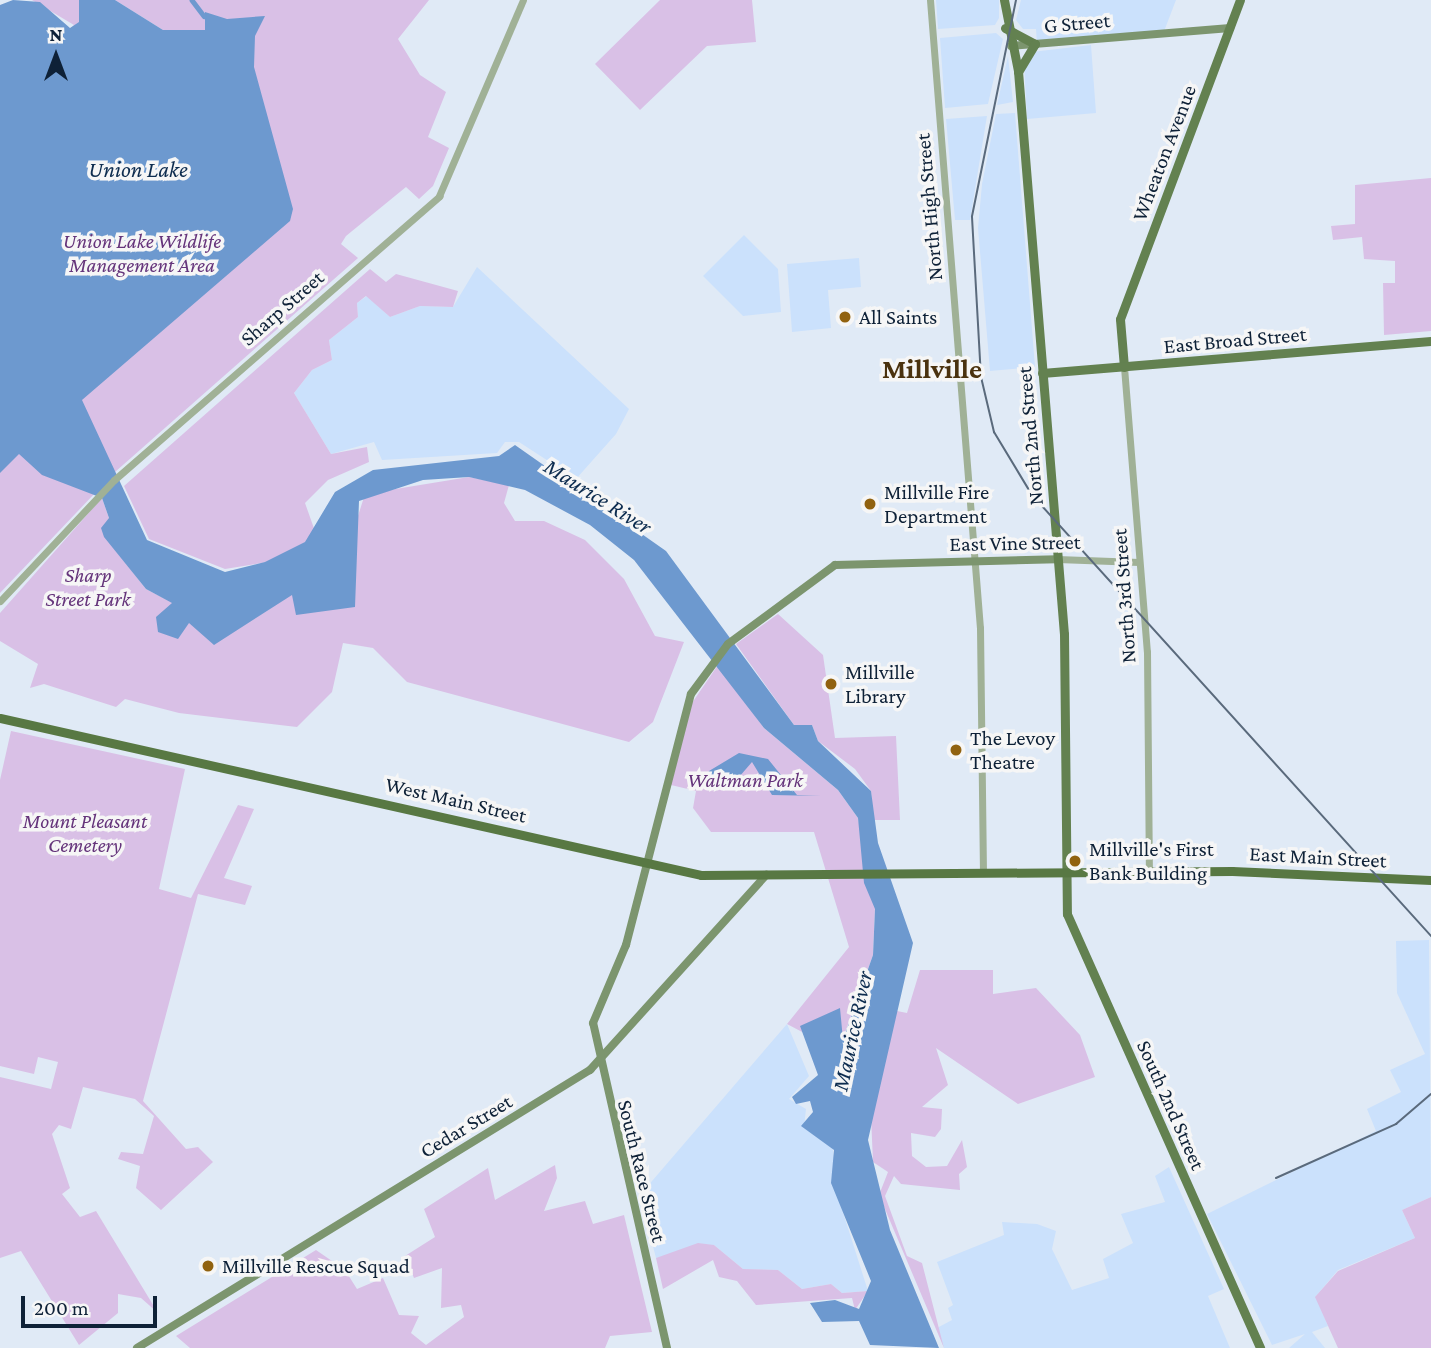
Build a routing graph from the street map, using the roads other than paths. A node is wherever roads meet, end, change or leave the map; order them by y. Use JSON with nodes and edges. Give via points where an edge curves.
{"nodes":[{"id":1,"x":523,"y":0,"type":"edge"},
{"id":2,"x":930,"y":0,"type":"edge"},
{"id":3,"x":1004,"y":0,"type":"edge"},
{"id":4,"x":1240,"y":0,"type":"edge"},
{"id":5,"x":1005,"y":28,"type":"junction"},
{"id":6,"x":1230,"y":28,"type":"junction"},
{"id":7,"x":1035,"y":44,"type":"junction"},
{"id":8,"x":1011,"y":46,"type":"junction"},
{"id":9,"x":1018,"y":73,"type":"junction"},
{"id":10,"x":1120,"y":318,"type":"joint"},
{"id":11,"x":1431,"y":341,"type":"edge"},
{"id":12,"x":1124,"y":367,"type":"junction"},
{"id":13,"x":1042,"y":373,"type":"junction"},
{"id":14,"x":1057,"y":559,"type":"junction"},
{"id":15,"x":975,"y":561,"type":"junction"},
{"id":16,"x":1139,"y":562,"type":"junction"},
{"id":17,"x":830,"y":568,"type":"joint"},
{"id":18,"x":0,"y":601,"type":"edge"},
{"id":19,"x":0,"y":718,"type":"edge"},
{"id":20,"x":646,"y":864,"type":"junction"},
{"id":21,"x":1149,"y":871,"type":"junction"},
{"id":22,"x":1066,"y":872,"type":"junction"},
{"id":23,"x":983,"y":873,"type":"junction"},
{"id":24,"x":903,"y":874,"type":"joint"},
{"id":25,"x":766,"y":875,"type":"junction"},
{"id":26,"x":1431,"y":880,"type":"edge"},
{"id":27,"x":598,"y":1063,"type":"junction"},
{"id":28,"x":137,"y":1348,"type":"edge"},
{"id":29,"x":667,"y":1348,"type":"edge"},
{"id":30,"x":1260,"y":1348,"type":"edge"}],
"edges":[{"from":1,"to":18,"type":"street","name":"Sharp Street","via":[[439,196],[114,480]]},
{"from":2,"to":15,"type":"street","name":"North High Street"},
{"from":3,"to":5,"type":"main road","name":"North 2nd Street"},
{"from":4,"to":6,"type":"main road","name":"Wheaton Avenue"},
{"from":5,"to":7,"type":"main road"},
{"from":5,"to":8,"type":"main road","name":"North 2nd Street"},
{"from":6,"to":7,"type":"main road","name":"G Street"},
{"from":6,"to":10,"type":"main road","name":"Wheaton Avenue"},
{"from":7,"to":8,"type":"main road","name":"G Street"},
{"from":7,"to":9,"type":"main road"},
{"from":8,"to":9,"type":"main road","name":"North 2nd Street"},
{"from":9,"to":13,"type":"main road","name":"North 2nd Street"},
{"from":10,"to":12,"type":"main road","name":"North 3rd Street"},
{"from":11,"to":12,"type":"main road","name":"East Broad Street"},
{"from":12,"to":13,"type":"main road","name":"East Broad Street"},
{"from":12,"to":16,"type":"street","name":"North 3rd Street"},
{"from":13,"to":14,"type":"main road","name":"North 2nd Street"},
{"from":14,"to":15,"type":"main road","name":"East Vine Street"},
{"from":14,"to":16,"type":"street","name":"East Vine Street"},
{"from":14,"to":22,"type":"main road","name":"North 2nd Street"},
{"from":15,"to":17,"type":"main road","name":"East Vine Street"},
{"from":15,"to":23,"type":"street","name":"North High Street"},
{"from":16,"to":21,"type":"street","name":"North 3rd Street"},
{"from":17,"to":20,"type":"main road","name":"South Race Street","via":[[712,660],[685,708]]},
{"from":19,"to":20,"type":"highway","name":"West Main Street"},
{"from":20,"to":25,"type":"highway","name":"West Main Street","via":[[701,875]]},
{"from":20,"to":27,"type":"main road","name":"South Race Street","via":[[624,954],[594,1016]]},
{"from":21,"to":22,"type":"highway","name":"East Main Street"},
{"from":21,"to":26,"type":"highway","name":"East Main Street"},
{"from":22,"to":23,"type":"highway","name":"East Main Street"},
{"from":22,"to":30,"type":"main road","name":"South 2nd Street","via":[[1069,919]]},
{"from":23,"to":24,"type":"highway","name":"East Main Street"},
{"from":24,"to":25,"type":"highway","name":"West Main Street"},
{"from":25,"to":27,"type":"main road","name":"Cedar Street"},
{"from":27,"to":28,"type":"main road","name":"Cedar Street"},
{"from":27,"to":29,"type":"main road","name":"South Race Street"}]}
